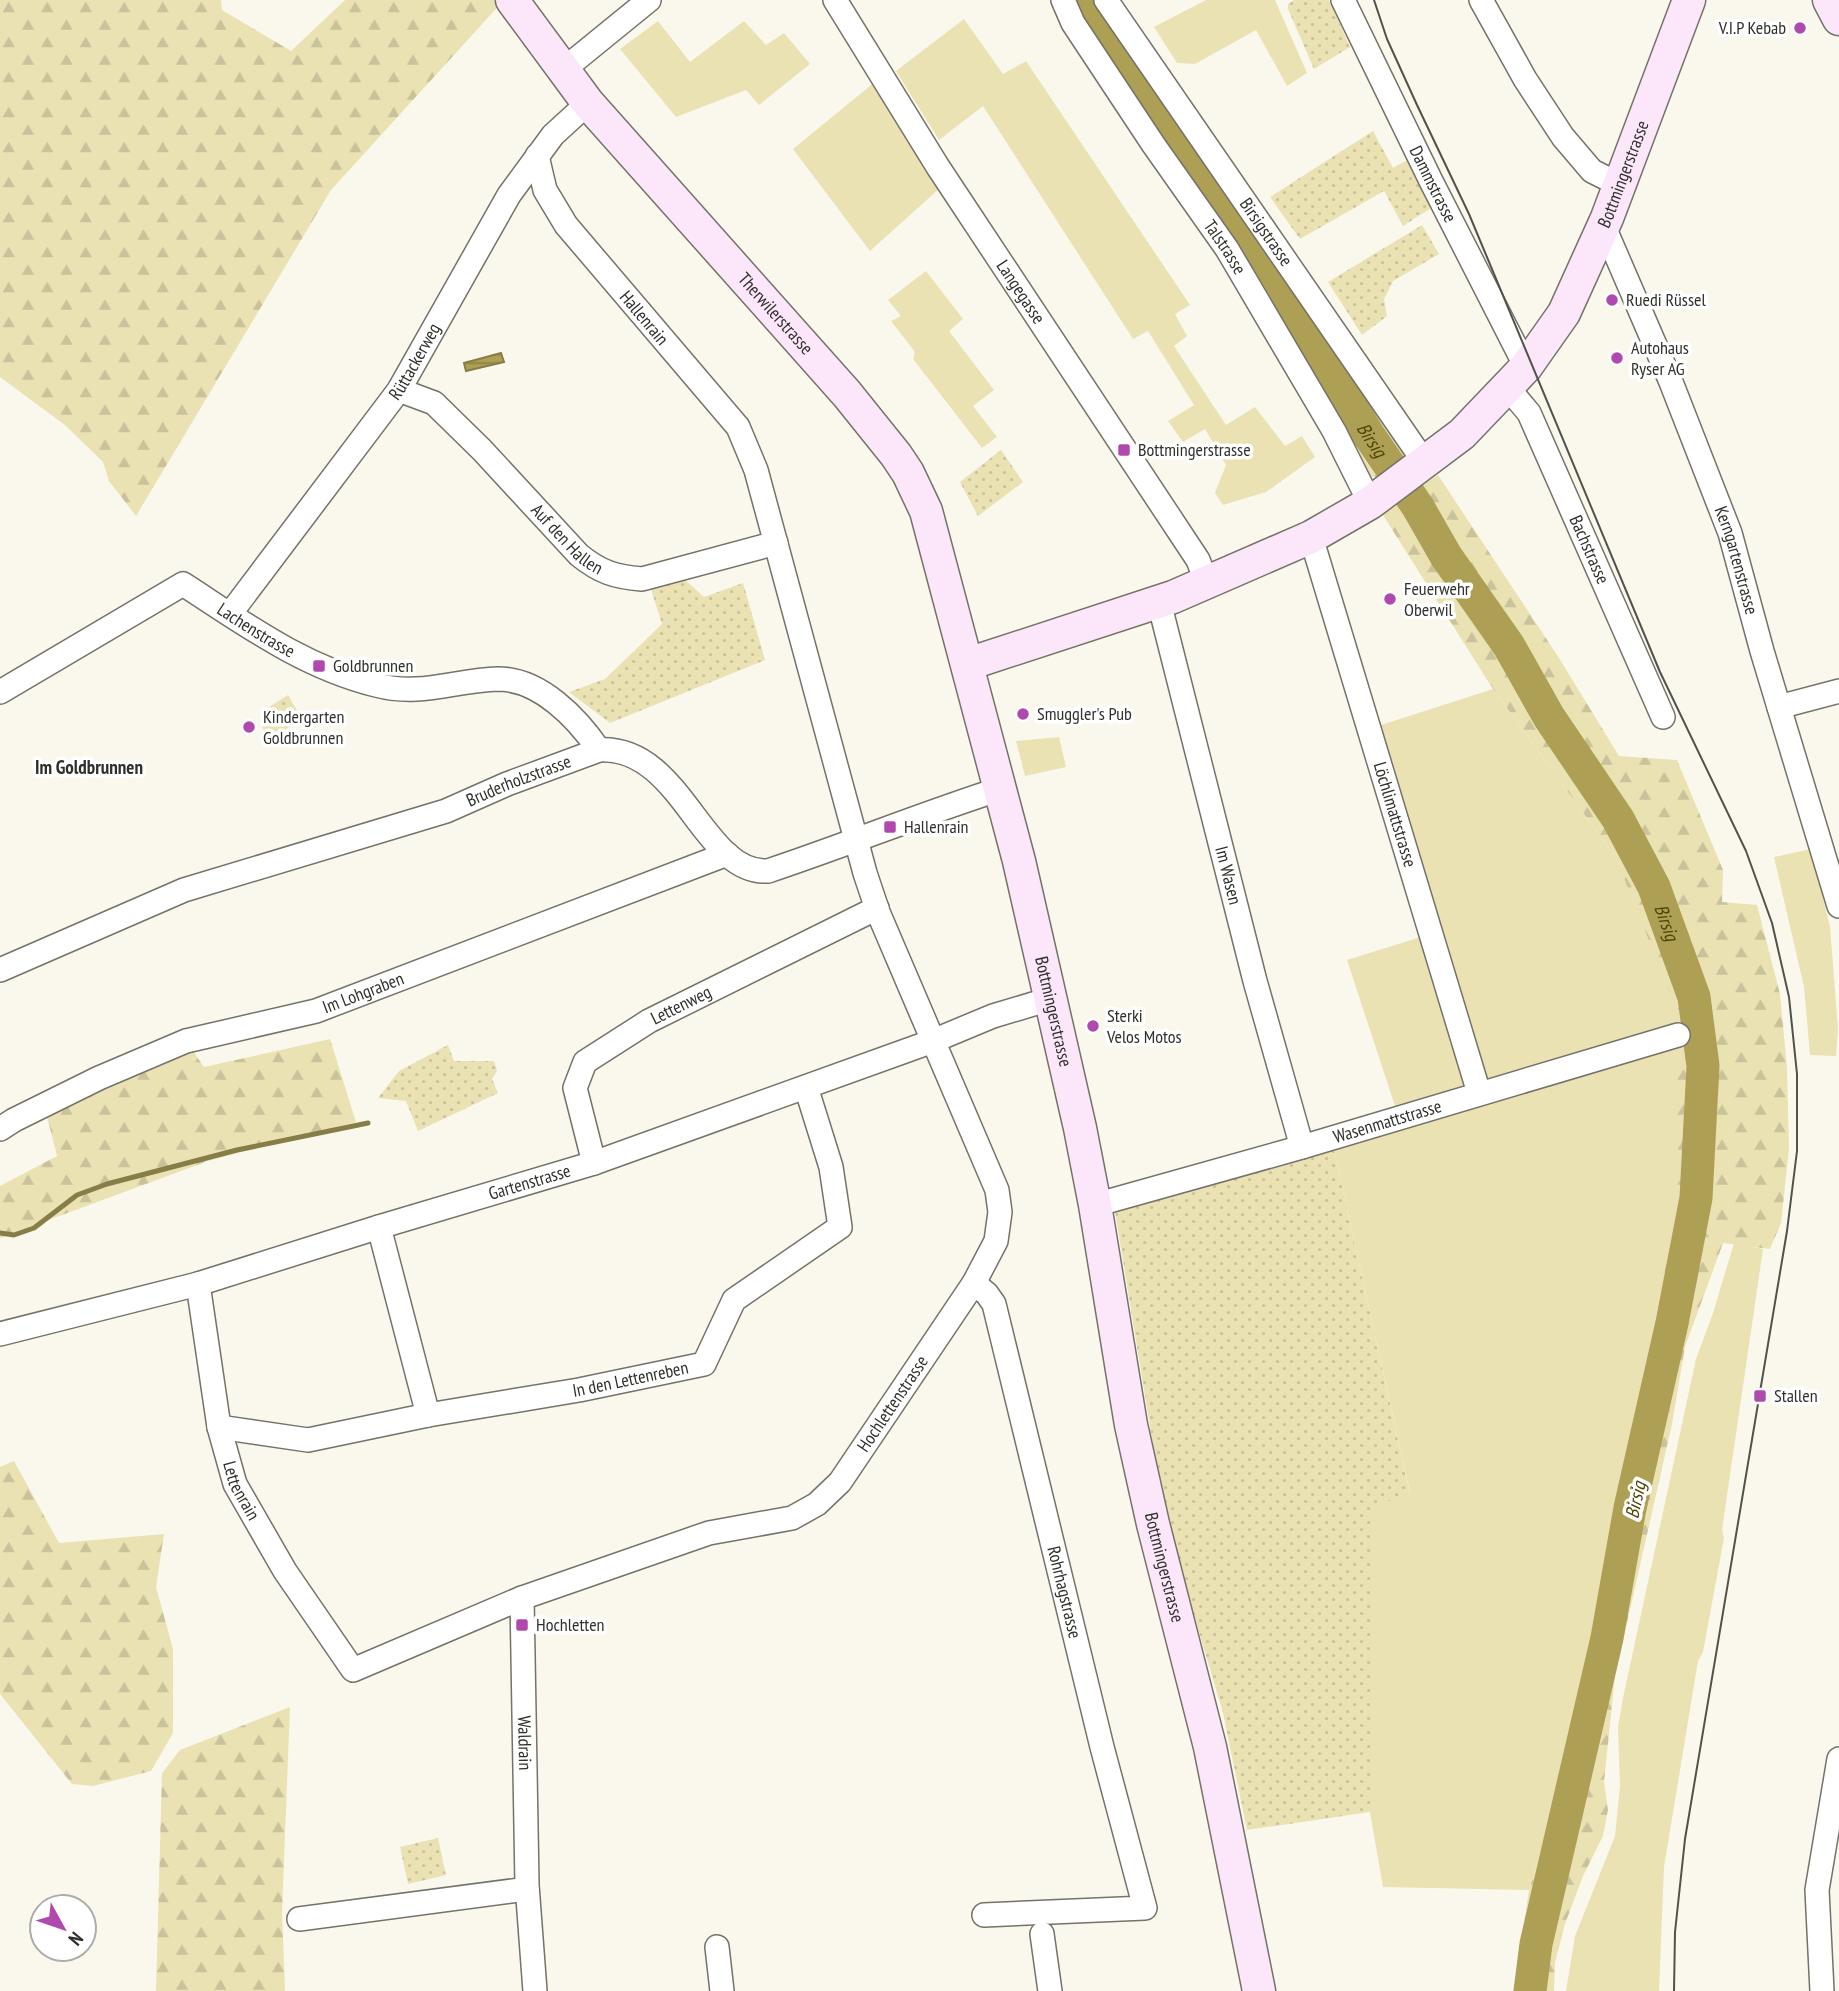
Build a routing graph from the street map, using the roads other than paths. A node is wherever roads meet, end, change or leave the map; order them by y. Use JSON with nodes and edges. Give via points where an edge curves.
{"nodes":[{"id":1,"x":512,"y":0,"type":"edge"},
{"id":2,"x":649,"y":0,"type":"edge"},
{"id":3,"x":835,"y":0,"type":"edge"},
{"id":4,"x":1063,"y":0,"type":"edge"},
{"id":5,"x":1106,"y":0,"type":"edge"},
{"id":6,"x":1343,"y":0,"type":"edge"},
{"id":7,"x":1481,"y":0,"type":"edge"},
{"id":8,"x":1689,"y":0,"type":"edge"},
{"id":9,"x":1829,"y":0,"type":"edge"},
{"id":10,"x":1839,"y":19,"type":"edge"},
{"id":11,"x":563,"y":70,"type":"junction"},
{"id":12,"x":588,"y":103,"type":"junction"},
{"id":13,"x":537,"y":156,"type":"junction"},
{"id":14,"x":1620,"y":185,"type":"junction"},
{"id":15,"x":1604,"y":227,"type":"junction"},
{"id":16,"x":1517,"y":377,"type":"junction"},
{"id":17,"x":399,"y":390,"type":"junction"},
{"id":18,"x":1425,"y":463,"type":"junction"},
{"id":19,"x":1370,"y":503,"type":"junction"},
{"id":20,"x":1311,"y":537,"type":"junction"},
{"id":21,"x":776,"y":542,"type":"junction"},
{"id":22,"x":1207,"y":583,"type":"junction"},
{"id":23,"x":1159,"y":602,"type":"junction"},
{"id":24,"x":230,"y":614,"type":"junction"},
{"id":25,"x":968,"y":664,"type":"junction"},
{"id":26,"x":1839,"y":691,"type":"edge"},
{"id":27,"x":0,"y":692,"type":"edge"},
{"id":28,"x":1779,"y":707,"type":"junction"},
{"id":29,"x":1663,"y":717,"type":"dead end"},
{"id":30,"x":599,"y":750,"type":"junction"},
{"id":31,"x":1000,"y":789,"type":"junction"},
{"id":32,"x":857,"y":841,"type":"junction"},
{"id":33,"x":727,"y":854,"type":"junction"},
{"id":34,"x":1839,"y":906,"type":"edge"},
{"id":35,"x":877,"y":908,"type":"junction"},
{"id":36,"x":0,"y":970,"type":"edge"},
{"id":37,"x":1050,"y":999,"type":"junction"},
{"id":38,"x":1678,"y":1035,"type":"dead end"},
{"id":39,"x":933,"y":1041,"type":"junction"},
{"id":40,"x":806,"y":1087,"type":"junction"},
{"id":41,"x":1479,"y":1093,"type":"junction"},
{"id":42,"x":0,"y":1129,"type":"edge"},
{"id":43,"x":1302,"y":1147,"type":"junction"},
{"id":44,"x":594,"y":1163,"type":"junction"},
{"id":45,"x":1095,"y":1205,"type":"junction"},
{"id":46,"x":379,"y":1227,"type":"junction"},
{"id":47,"x":974,"y":1283,"type":"junction"},
{"id":48,"x":198,"y":1284,"type":"junction"},
{"id":49,"x":0,"y":1334,"type":"edge"},
{"id":50,"x":428,"y":1415,"type":"junction"},
{"id":51,"x":219,"y":1427,"type":"junction"},
{"id":52,"x":522,"y":1598,"type":"junction"},
{"id":53,"x":353,"y":1670,"type":"joint"},
{"id":54,"x":1839,"y":1759,"type":"edge"},
{"id":55,"x":527,"y":1889,"type":"junction"},
{"id":56,"x":984,"y":1915,"type":"dead end"},
{"id":57,"x":299,"y":1919,"type":"dead end"},
{"id":58,"x":1042,"y":1934,"type":"dead end"},
{"id":59,"x":717,"y":1947,"type":"dead end"},
{"id":60,"x":535,"y":1991,"type":"edge"},
{"id":61,"x":722,"y":1991,"type":"edge"},
{"id":62,"x":1051,"y":1991,"type":"edge"},
{"id":63,"x":1259,"y":1991,"type":"edge"},
{"id":64,"x":1822,"y":1991,"type":"edge"}],
"edges":[{"from":1,"to":11,"type":"main road","name":"Therwilerstrasse"},
{"from":2,"to":11,"type":"street"},
{"from":3,"to":22,"type":"street","name":"Langegasse","via":[[938,167],[1198,560]]},
{"from":4,"to":19,"type":"street","name":"Talstrasse","via":[[1080,34],[1227,249],[1334,431]]},
{"from":5,"to":18,"type":"street","name":"Birsigstrasse"},
{"from":6,"to":16,"type":"street","name":"Dammstrasse","via":[[1431,181]]},
{"from":7,"to":14,"type":"street","via":[[1525,79],[1576,156],[1592,171]]},
{"from":8,"to":14,"type":"main road","name":"Bottmingerstrasse"},
{"from":9,"to":10,"type":"main road"},
{"from":11,"to":12,"type":"main road","name":"Therwilerstrasse"},
{"from":12,"to":13,"type":"street","name":"Rüttackerweg"},
{"from":12,"to":25,"type":"main road","name":"Therwilerstrasse","via":[[896,455],[926,511]]},
{"from":13,"to":17,"type":"street","name":"Rüttackerweg","via":[[509,195]]},
{"from":13,"to":21,"type":"street","name":"Hallenrain","via":[[545,190],[566,225],[738,427],[756,470]]},
{"from":14,"to":15,"type":"main road","name":"Bottmingerstrasse"},
{"from":15,"to":16,"type":"main road","name":"Bottmingerstrasse","via":[[1564,313]]},
{"from":15,"to":28,"type":"street","name":"Kerngartenstrasse","via":[[1730,533]]},
{"from":16,"to":18,"type":"main road","name":"Bottmingerstrasse","via":[[1462,434]]},
{"from":16,"to":29,"type":"street","name":"Bachstrasse"},
{"from":17,"to":21,"type":"street","name":"Auf den Hallen","via":[[434,403],[594,568],[619,578],[642,579]]},
{"from":17,"to":24,"type":"street","name":"Rüttackerweg"},
{"from":18,"to":19,"type":"main road","name":"Bottmingerstrasse"},
{"from":19,"to":20,"type":"main road","name":"Bottmingerstrasse"},
{"from":20,"to":22,"type":"main road","name":"Bottmingerstrasse"},
{"from":20,"to":41,"type":"street","name":"Löchlimattstrasse"},
{"from":21,"to":32,"type":"street","name":"Hallenrain"},
{"from":22,"to":23,"type":"main road","name":"Bottmingerstrasse"},
{"from":23,"to":25,"type":"main road","name":"Bottmingerstrasse"},
{"from":23,"to":43,"type":"street","name":"Im Wasen"},
{"from":24,"to":27,"type":"street","name":"Lachenstrasse","via":[[183,584]]},
{"from":24,"to":30,"type":"street","name":"Lachenstrasse","via":[[286,651],[337,674],[379,686],[422,690],[495,679],[526,684],[575,720]]},
{"from":25,"to":31,"type":"main road","name":"Bottmingerstrasse"},
{"from":26,"to":28,"type":"street"},
{"from":28,"to":34,"type":"street","name":"Kerngartenstrasse"},
{"from":30,"to":33,"type":"street","via":[[621,751],[650,766]]},
{"from":30,"to":36,"type":"street","name":"Bruderholzstrasse","via":[[446,811],[184,890]]},
{"from":31,"to":32,"type":"street"},
{"from":31,"to":37,"type":"main road","name":"Bottmingerstrasse"},
{"from":32,"to":33,"type":"street","via":[[768,872],[748,870]]},
{"from":32,"to":35,"type":"street","name":"Hochlettenstrasse"},
{"from":33,"to":42,"type":"street","name":"Im Lohgraben","via":[[326,1007],[186,1041],[99,1078]]},
{"from":35,"to":39,"type":"street","name":"Hochlettenstrasse"},
{"from":35,"to":44,"type":"street","name":"Lettenweg","via":[[649,1021],[585,1062],[575,1088]]},
{"from":37,"to":39,"type":"street","name":"Gartenstrasse"},
{"from":37,"to":45,"type":"main road","name":"Bottmingerstrasse"},
{"from":38,"to":41,"type":"street","name":"Wasenmattstrasse"},
{"from":39,"to":40,"type":"street","name":"Gartenstrasse"},
{"from":39,"to":47,"type":"street","name":"Hochlettenstrasse","via":[[998,1190],[996,1241]]},
{"from":40,"to":44,"type":"street","name":"Gartenstrasse"},
{"from":40,"to":50,"type":"street","name":"In den Lettenreben","via":[[831,1167],[840,1227],[734,1300],[704,1364]]},
{"from":41,"to":43,"type":"street","name":"Wasenmattstrasse"},
{"from":43,"to":45,"type":"street","name":"Wasenmattstrasse"},
{"from":44,"to":46,"type":"street","name":"Gartenstrasse"},
{"from":45,"to":63,"type":"main road","name":"Bottmingerstrasse","via":[[1132,1425],[1210,1746]]},
{"from":46,"to":48,"type":"street","name":"Gartenstrasse"},
{"from":46,"to":50,"type":"street"},
{"from":47,"to":52,"type":"street","name":"Hochlettenstrasse","via":[[840,1482],[817,1504],[792,1518],[709,1533]]},
{"from":47,"to":56,"type":"street","name":"Rohrhagstrasse","via":[[993,1304],[1145,1908]]},
{"from":48,"to":49,"type":"street","name":"Gartenstrasse"},
{"from":48,"to":51,"type":"street","name":"Lettenrain"},
{"from":50,"to":51,"type":"street","name":"In den Lettenreben","via":[[308,1440]]},
{"from":51,"to":53,"type":"street","name":"Lettenrain","via":[[235,1484],[285,1571]]},
{"from":52,"to":53,"type":"street","name":"Hochlettenstrasse"},
{"from":52,"to":55,"type":"street","name":"Waldrain"},
{"from":54,"to":64,"type":"street","via":[[1816,1890]]},
{"from":55,"to":57,"type":"street"},
{"from":55,"to":60,"type":"street","name":"Waldrain"},
{"from":58,"to":62,"type":"street"},
{"from":59,"to":61,"type":"street"}]}
